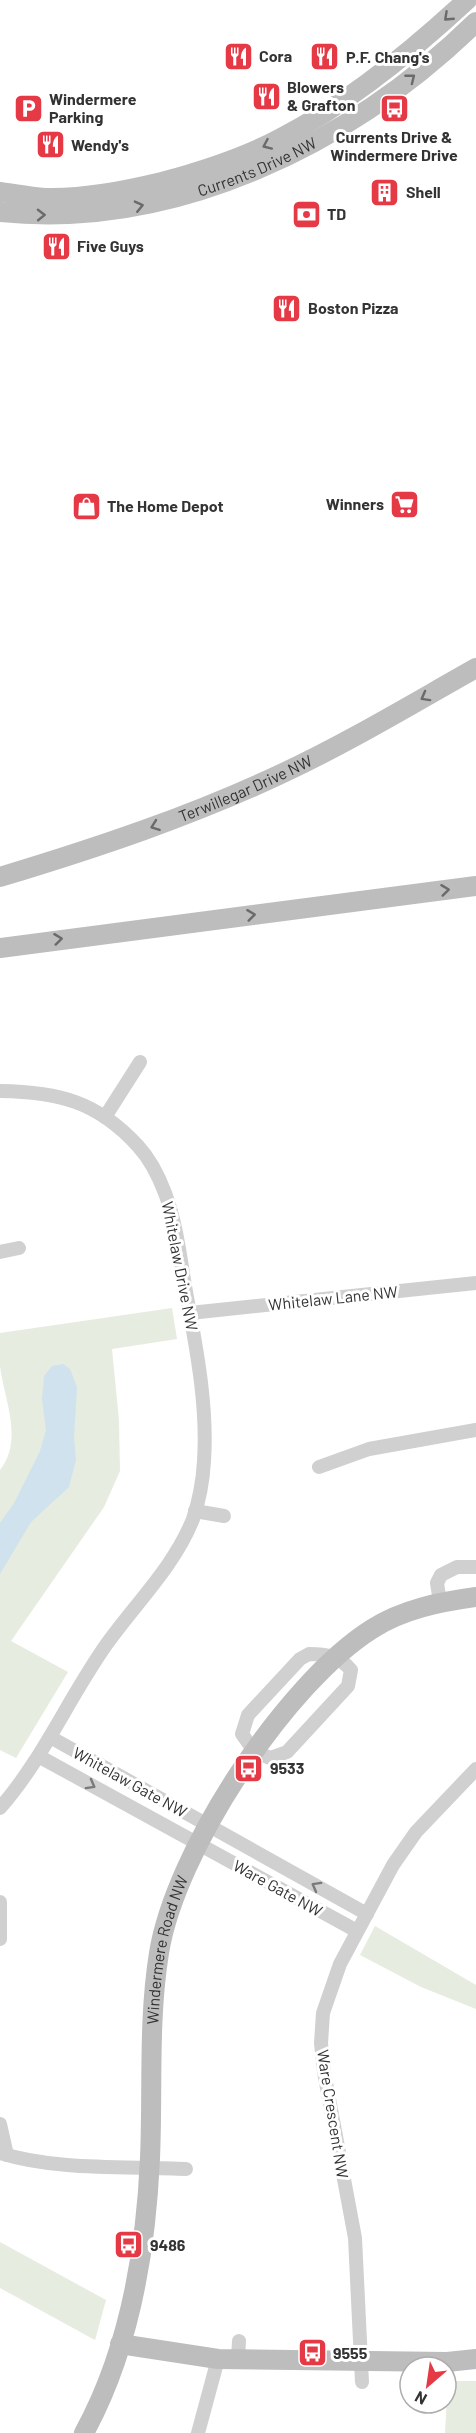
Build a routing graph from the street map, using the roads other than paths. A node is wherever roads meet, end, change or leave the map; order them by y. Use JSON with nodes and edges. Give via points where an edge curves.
{"nodes":[{"id":1,"x":467,"y":0,"type":"edge"},
{"id":2,"x":476,"y":22,"type":"edge"},
{"id":3,"x":0,"y":192,"type":"edge"},
{"id":4,"x":0,"y":212,"type":"edge"},
{"id":5,"x":476,"y":668,"type":"edge"},
{"id":6,"x":0,"y":877,"type":"edge"},
{"id":7,"x":476,"y":886,"type":"edge"},
{"id":8,"x":0,"y":948,"type":"edge"},
{"id":9,"x":140,"y":1062,"type":"dead end"},
{"id":10,"x":0,"y":1091,"type":"edge"},
{"id":11,"x":105,"y":1118,"type":"junction"},
{"id":12,"x":19,"y":1248,"type":"dead end"},
{"id":13,"x":0,"y":1252,"type":"edge"},
{"id":14,"x":476,"y":1283,"type":"edge"},
{"id":15,"x":190,"y":1313,"type":"junction"},
{"id":16,"x":476,"y":1430,"type":"edge"},
{"id":17,"x":319,"y":1467,"type":"dead end"},
{"id":18,"x":195,"y":1511,"type":"junction"},
{"id":19,"x":224,"y":1516,"type":"dead end"},
{"id":20,"x":476,"y":1567,"type":"edge"},
{"id":21,"x":476,"y":1597,"type":"edge"},
{"id":22,"x":440,"y":1602,"type":"junction"},
{"id":23,"x":336,"y":1658,"type":"junction"},
{"id":24,"x":50,"y":1737,"type":"junction"},
{"id":25,"x":254,"y":1751,"type":"junction"},
{"id":26,"x":40,"y":1757,"type":"junction"},
{"id":27,"x":476,"y":1769,"type":"edge"},
{"id":28,"x":0,"y":1809,"type":"edge"},
{"id":29,"x":209,"y":1827,"type":"junction"},
{"id":30,"x":199,"y":1844,"type":"junction"},
{"id":31,"x":0,"y":1902,"type":"edge"},
{"id":32,"x":367,"y":1914,"type":"junction"},
{"id":33,"x":357,"y":1931,"type":"junction"},
{"id":34,"x":0,"y":1938,"type":"edge"},
{"id":35,"x":0,"y":2124,"type":"edge"},
{"id":36,"x":3,"y":2154,"type":"edge"},
{"id":37,"x":150,"y":2167,"type":"junction"},
{"id":38,"x":186,"y":2169,"type":"dead end"},
{"id":39,"x":120,"y":2344,"type":"junction"},
{"id":40,"x":218,"y":2359,"type":"junction"},
{"id":41,"x":476,"y":2359,"type":"edge"},
{"id":42,"x":360,"y":2362,"type":"junction"},
{"id":43,"x":362,"y":2382,"type":"dead end"},
{"id":44,"x":84,"y":2433,"type":"edge"},
{"id":45,"x":198,"y":2433,"type":"edge"}],
"edges":[{"from":1,"to":3,"type":"street","name":"Currents Drive NW","one_way":true,"via":[[415,47],[318,117],[235,159],[142,187],[94,195],[45,198]]},
{"from":4,"to":2,"type":"street","name":"Currents Drive NW","one_way":true,"via":[[82,214],[133,208],[238,177],[334,130],[388,96]]},
{"from":5,"to":6,"type":"street","name":"Terwillegar Drive NW","one_way":true,"via":[[284,773],[146,830]]},
{"from":8,"to":7,"type":"street","one_way":true},
{"from":9,"to":11,"type":"street"},
{"from":10,"to":11,"type":"street","name":"Whitelaw Drive NW","via":[[40,1091],[79,1102]]},
{"from":11,"to":15,"type":"street","name":"Whitelaw Drive NW","via":[[139,1147],[159,1178],[176,1231]]},
{"from":12,"to":13,"type":"street"},
{"from":14,"to":15,"type":"street","name":"Whitelaw Lane NW"},
{"from":15,"to":18,"type":"street","name":"Whitelaw Drive NW","via":[[204,1417],[205,1460]]},
{"from":16,"to":17,"type":"street","via":[[369,1449]]},
{"from":18,"to":19,"type":"street"},
{"from":18,"to":24,"type":"street","name":"Whitelaw Drive NW","via":[[177,1551],[107,1644]]},
{"from":20,"to":22,"type":"street","via":[[457,1568],[441,1575]]},
{"from":21,"to":22,"type":"street","name":"Windermere Road NW"},
{"from":22,"to":23,"type":"street","name":"Windermere Road NW","via":[[372,1628]]},
{"from":23,"to":25,"type":"street","name":"Windermere Road NW","via":[[281,1715]]},
{"from":23,"to":25,"type":"street","via":[[351,1670],[348,1686],[287,1752],[270,1758]]},
{"from":24,"to":26,"type":"street","name":"Whitelaw Drive NW"},
{"from":24,"to":29,"type":"street","name":"Whitelaw Gate NW"},
{"from":25,"to":29,"type":"street","name":"Windermere Road NW"},
{"from":26,"to":28,"type":"street","name":"Whitelaw Drive NW"},
{"from":26,"to":30,"type":"street","name":"Whitelaw Gate NW","one_way":true},
{"from":27,"to":32,"type":"street","name":"Ware Crescent NW","via":[[416,1832],[393,1864]]},
{"from":29,"to":30,"type":"street","name":"Windermere Road NW"},
{"from":32,"to":29,"type":"street","name":"Ware Gate NW","one_way":true},
{"from":30,"to":33,"type":"street","name":"Ware Gate NW"},
{"from":30,"to":37,"type":"street","name":"Windermere Road NW","via":[[177,1892],[159,1951],[153,1997]]},
{"from":31,"to":34,"type":"street"},
{"from":32,"to":33,"type":"street","name":"Ware Crescent NW"},
{"from":33,"to":42,"type":"street","name":"Ware Crescent NW","via":[[323,2013],[321,2043],[355,2238]]},
{"from":35,"to":36,"type":"street"},
{"from":36,"to":37,"type":"street","via":[[50,2163]]},
{"from":37,"to":38,"type":"street"},
{"from":37,"to":39,"type":"street","name":"Windermere Road NW","via":[[145,2226]]},
{"from":39,"to":40,"type":"street"},
{"from":39,"to":44,"type":"street","name":"Windermere Road NW"},
{"from":40,"to":42,"type":"street","via":[[238,2350]]},
{"from":40,"to":45,"type":"street"},
{"from":41,"to":42,"type":"street"},
{"from":42,"to":43,"type":"street","name":"Ware Crescent NW"}]}
